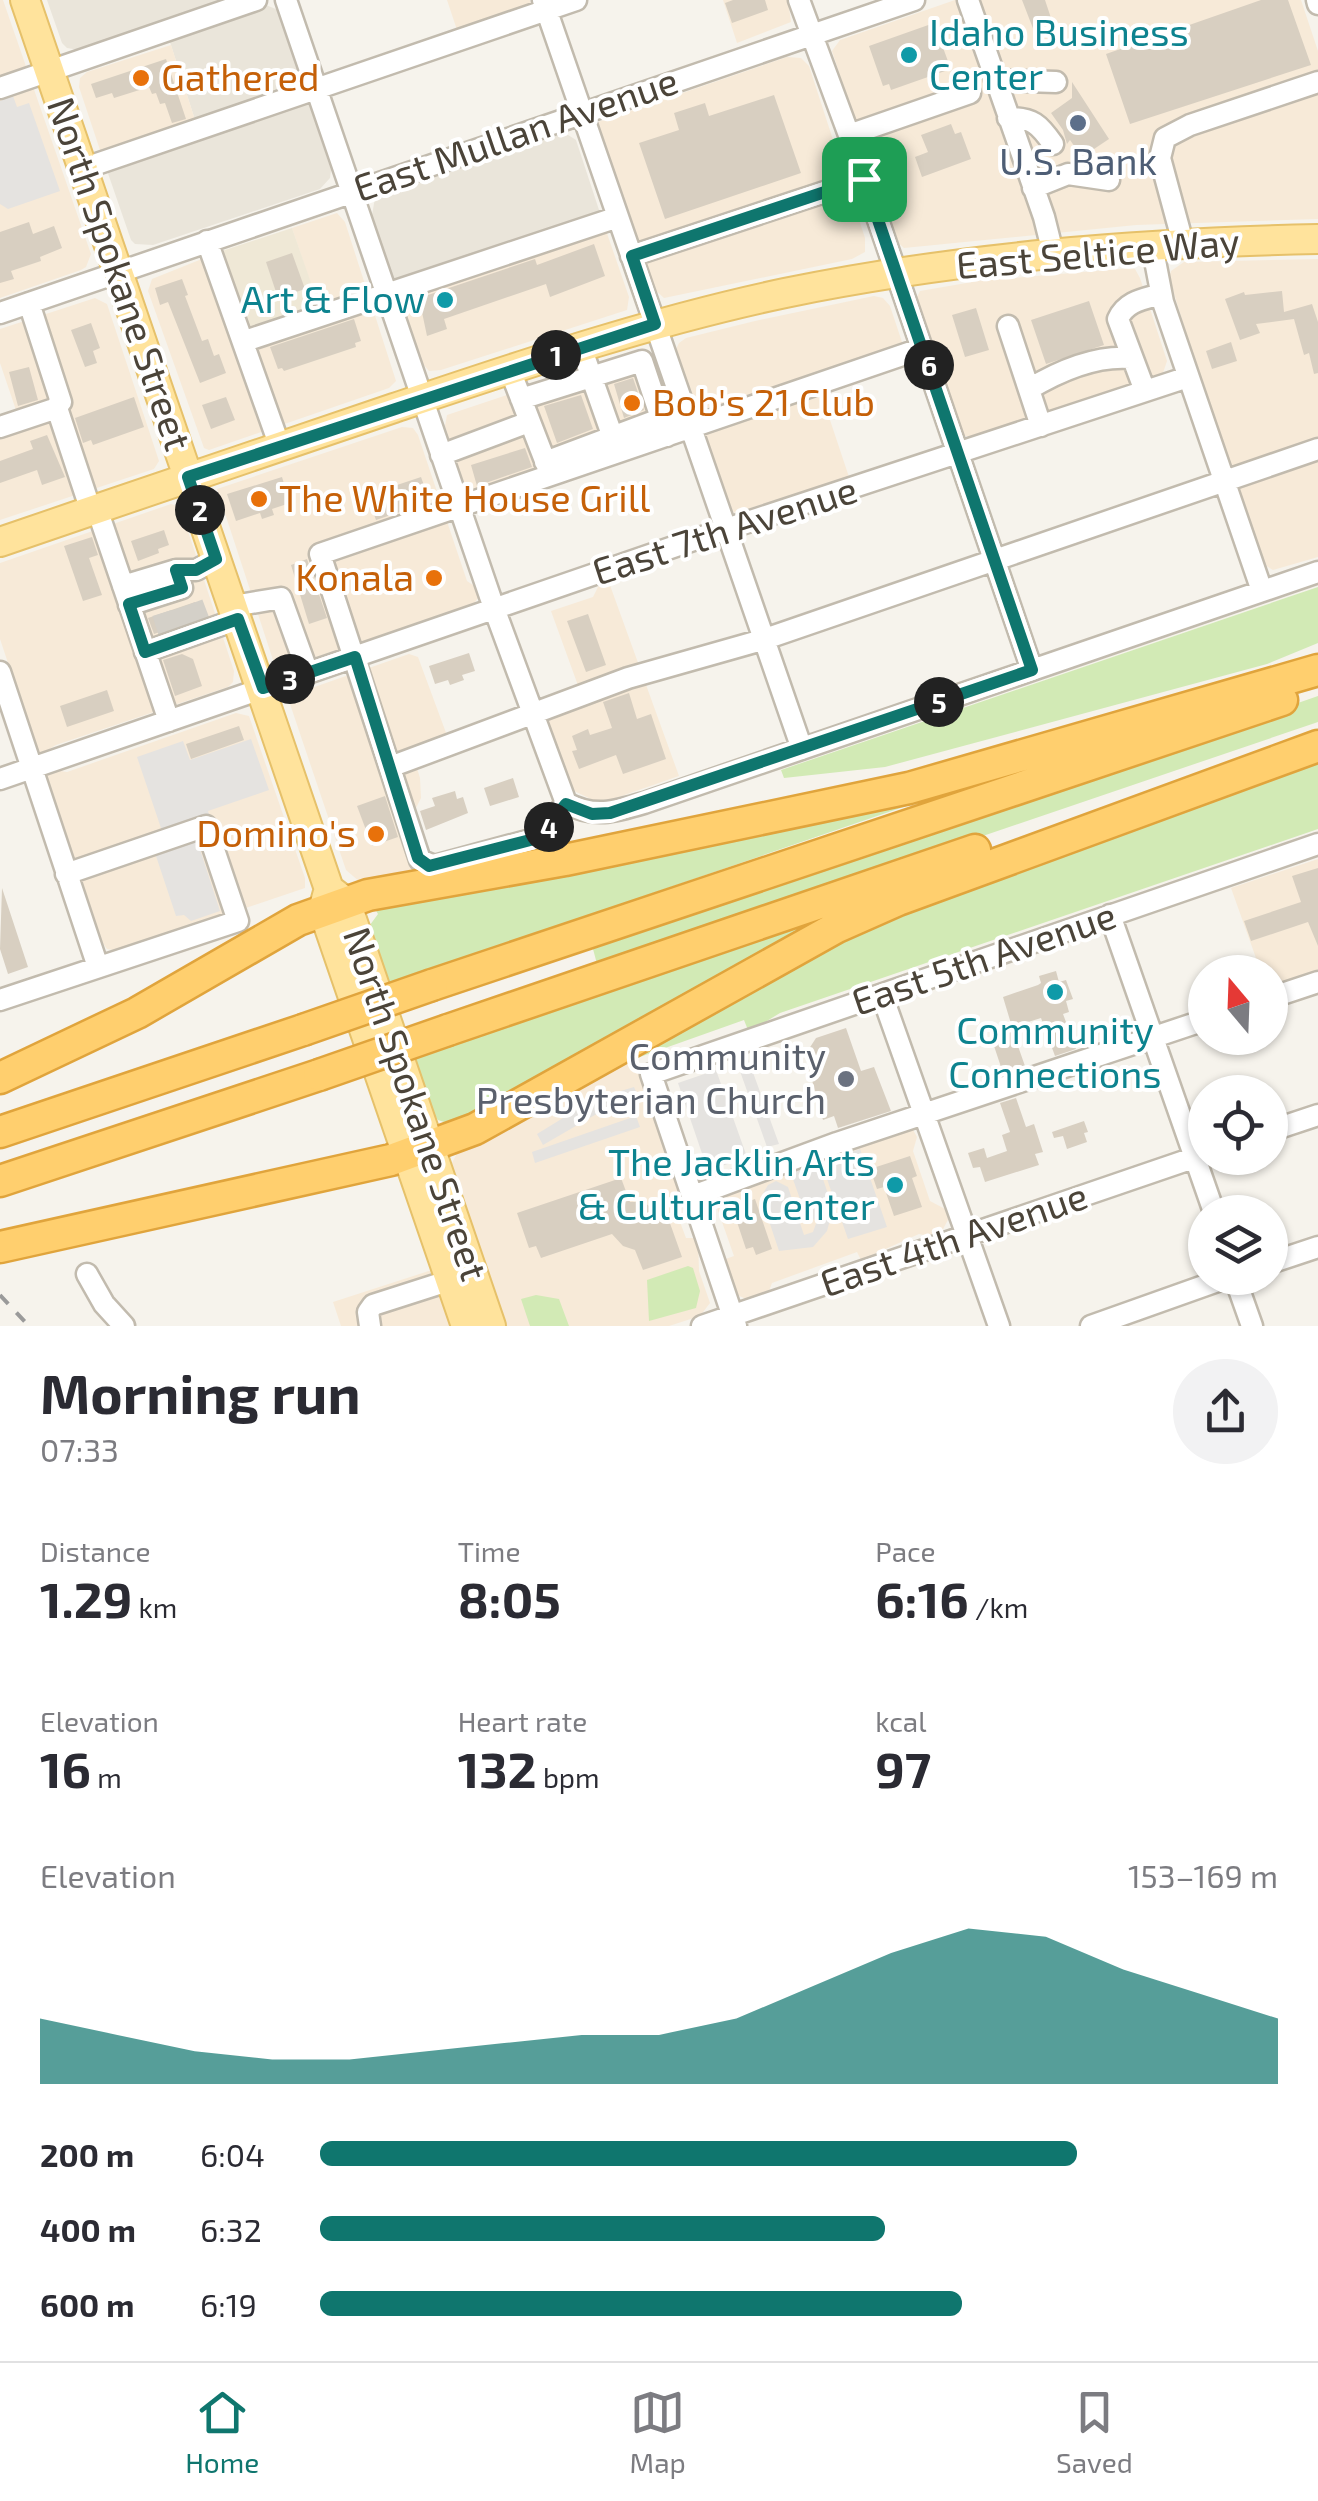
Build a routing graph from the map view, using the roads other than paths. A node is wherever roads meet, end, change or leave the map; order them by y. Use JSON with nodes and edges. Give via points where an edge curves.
{"nodes":[{"id":1,"x":25,"y":0,"type":"edge"},
{"id":2,"x":256,"y":0,"type":"edge"},
{"id":3,"x":286,"y":0,"type":"edge"},
{"id":4,"x":576,"y":0,"type":"edge"},
{"id":5,"x":799,"y":0,"type":"edge"},
{"id":6,"x":914,"y":0,"type":"edge"},
{"id":7,"x":968,"y":0,"type":"edge"},
{"id":8,"x":544,"y":5,"type":"edge"},
{"id":9,"x":811,"y":35,"type":"junction"},
{"id":10,"x":50,"y":71,"type":"junction"},
{"id":11,"x":994,"y":80,"type":"junction"},
{"id":12,"x":1056,"y":82,"type":"dead end"},
{"id":13,"x":1318,"y":82,"type":"edge"},
{"id":14,"x":0,"y":88,"type":"edge"},
{"id":15,"x":315,"y":90,"type":"junction"},
{"id":16,"x":970,"y":93,"type":"dead end"},
{"id":17,"x":581,"y":112,"type":"junction"},
{"id":18,"x":1008,"y":118,"type":"junction"},
{"id":19,"x":850,"y":135,"type":"junction"},
{"id":20,"x":82,"y":169,"type":"junction"},
{"id":21,"x":1068,"y":174,"type":"junction"},
{"id":22,"x":864,"y":179,"type":"junction"},
{"id":23,"x":1109,"y":180,"type":"dead end"},
{"id":24,"x":1033,"y":188,"type":"junction"},
{"id":25,"x":351,"y":192,"type":"junction"},
{"id":26,"x":618,"y":217,"type":"junction"},
{"id":27,"x":1318,"y":240,"type":"edge"},
{"id":28,"x":207,"y":241,"type":"junction"},
{"id":29,"x":1184,"y":243,"type":"junction"},
{"id":30,"x":1152,"y":244,"type":"junction"},
{"id":31,"x":1053,"y":252,"type":"junction"},
{"id":32,"x":632,"y":256,"type":"junction"},
{"id":33,"x":119,"y":272,"type":"junction"},
{"id":34,"x":897,"y":273,"type":"junction"},
{"id":35,"x":386,"y":293,"type":"junction"},
{"id":36,"x":1161,"y":294,"type":"junction"},
{"id":37,"x":29,"y":303,"type":"junction"},
{"id":38,"x":0,"y":313,"type":"edge"},
{"id":39,"x":655,"y":324,"type":"junction"},
{"id":40,"x":1008,"y":326,"type":"dead end"},
{"id":41,"x":245,"y":341,"type":"junction"},
{"id":42,"x":580,"y":348,"type":"junction"},
{"id":43,"x":923,"y":348,"type":"junction"},
{"id":44,"x":1130,"y":358,"type":"junction"},
{"id":45,"x":510,"y":370,"type":"junction"},
{"id":46,"x":592,"y":376,"type":"junction"},
{"id":47,"x":1188,"y":377,"type":"junction"},
{"id":48,"x":1028,"y":388,"type":"junction"},
{"id":49,"x":1145,"y":392,"type":"junction"},
{"id":50,"x":422,"y":399,"type":"junction"},
{"id":51,"x":521,"y":400,"type":"junction"},
{"id":52,"x":57,"y":408,"type":"junction"},
{"id":53,"x":688,"y":419,"type":"junction"},
{"id":54,"x":530,"y":422,"type":"junction"},
{"id":55,"x":1041,"y":426,"type":"junction"},
{"id":56,"x":0,"y":427,"type":"edge"},
{"id":57,"x":664,"y":428,"type":"junction"},
{"id":58,"x":616,"y":445,"type":"junction"},
{"id":59,"x":280,"y":447,"type":"junction"},
{"id":60,"x":1318,"y":449,"type":"edge"},
{"id":61,"x":959,"y":453,"type":"junction"},
{"id":62,"x":441,"y":455,"type":"junction"},
{"id":63,"x":548,"y":468,"type":"junction"},
{"id":64,"x":188,"y":477,"type":"junction"},
{"id":65,"x":1224,"y":481,"type":"junction"},
{"id":66,"x":458,"y":506,"type":"junction"},
{"id":67,"x":94,"y":510,"type":"junction"},
{"id":68,"x":725,"y":529,"type":"junction"},
{"id":69,"x":0,"y":542,"type":"edge"},
{"id":70,"x":994,"y":558,"type":"junction"},
{"id":71,"x":216,"y":559,"type":"junction"},
{"id":72,"x":1318,"y":572,"type":"edge"},
{"id":73,"x":1262,"y":592,"type":"junction"},
{"id":74,"x":160,"y":598,"type":"junction"},
{"id":75,"x":494,"y":608,"type":"junction"},
{"id":76,"x":236,"y":612,"type":"junction"},
{"id":77,"x":176,"y":638,"type":"junction"},
{"id":78,"x":762,"y":640,"type":"junction"},
{"id":79,"x":355,"y":657,"type":"junction"},
{"id":80,"x":1032,"y":670,"type":"junction"},
{"id":81,"x":1318,"y":670,"type":"edge"},
{"id":82,"x":0,"y":672,"type":"edge"},
{"id":83,"x":308,"y":673,"type":"junction"},
{"id":84,"x":263,"y":688,"type":"junction"},
{"id":85,"x":1318,"y":688,"type":"edge"},
{"id":86,"x":532,"y":716,"type":"junction"},
{"id":87,"x":168,"y":721,"type":"junction"},
{"id":88,"x":1318,"y":733,"type":"edge"},
{"id":89,"x":1318,"y":746,"type":"edge"},
{"id":90,"x":802,"y":749,"type":"junction"},
{"id":91,"x":390,"y":767,"type":"junction"},
{"id":92,"x":32,"y":769,"type":"junction"},
{"id":93,"x":0,"y":779,"type":"edge"},
{"id":94,"x":566,"y":804,"type":"junction"},
{"id":95,"x":1318,"y":844,"type":"edge"},
{"id":96,"x":66,"y":874,"type":"junction"},
{"id":97,"x":333,"y":900,"type":"junction"},
{"id":98,"x":1110,"y":915,"type":"junction"},
{"id":99,"x":98,"y":967,"type":"junction"},
{"id":100,"x":1318,"y":982,"type":"edge"},
{"id":101,"x":1288,"y":992,"type":"edge"},
{"id":102,"x":882,"y":995,"type":"junction"},
{"id":103,"x":0,"y":1000,"type":"edge"},
{"id":104,"x":1188,"y":1026,"type":"edge"},
{"id":105,"x":1153,"y":1038,"type":"junction"},
{"id":106,"x":0,"y":1078,"type":"edge"},
{"id":107,"x":1318,"y":1115,"type":"edge"},
{"id":108,"x":926,"y":1116,"type":"junction"},
{"id":109,"x":1188,"y":1123,"type":"edge"},
{"id":110,"x":1288,"y":1126,"type":"edge"},
{"id":111,"x":0,"y":1132,"type":"edge"},
{"id":112,"x":420,"y":1151,"type":"junction"},
{"id":113,"x":1188,"y":1160,"type":"edge"},
{"id":114,"x":0,"y":1181,"type":"edge"},
{"id":115,"x":692,"y":1196,"type":"junction"},
{"id":116,"x":968,"y":1236,"type":"junction"},
{"id":117,"x":10,"y":1245,"type":"edge"},
{"id":118,"x":1318,"y":1247,"type":"edge"},
{"id":119,"x":1288,"y":1257,"type":"edge"},
{"id":120,"x":88,"y":1274,"type":"dead end"},
{"id":121,"x":450,"y":1280,"type":"junction"},
{"id":122,"x":1188,"y":1292,"type":"edge"},
{"id":123,"x":1241,"y":1295,"type":"edge"},
{"id":124,"x":734,"y":1321,"type":"edge"},
{"id":125,"x":124,"y":1326,"type":"edge"},
{"id":126,"x":370,"y":1326,"type":"edge"},
{"id":127,"x":466,"y":1326,"type":"edge"},
{"id":128,"x":491,"y":1326,"type":"edge"},
{"id":129,"x":702,"y":1326,"type":"edge"},
{"id":130,"x":999,"y":1326,"type":"edge"},
{"id":131,"x":1091,"y":1326,"type":"edge"},
{"id":132,"x":1252,"y":1326,"type":"edge"}],
"edges":[{"from":1,"to":10,"type":"main road","name":"North Spokane Street"},
{"from":2,"to":10,"type":"street"},
{"from":3,"to":15,"type":"street"},
{"from":4,"to":8,"type":"street"},
{"from":5,"to":9,"type":"street"},
{"from":6,"to":9,"type":"street","name":"East Mullan Avenue"},
{"from":7,"to":11,"type":"street"},
{"from":8,"to":15,"type":"street"},
{"from":8,"to":17,"type":"street"},
{"from":9,"to":17,"type":"street","name":"East Mullan Avenue"},
{"from":9,"to":19,"type":"street"},
{"from":10,"to":14,"type":"street"},
{"from":10,"to":20,"type":"main road","name":"North Spokane Street"},
{"from":11,"to":12,"type":"street"},
{"from":11,"to":18,"type":"street"},
{"from":13,"to":29,"type":"street","via":[[1165,138],[1160,158]]},
{"from":15,"to":20,"type":"street"},
{"from":15,"to":25,"type":"street"},
{"from":16,"to":19,"type":"street"},
{"from":17,"to":25,"type":"street","name":"East Mullan Avenue"},
{"from":17,"to":26,"type":"street"},
{"from":18,"to":21,"type":"street","via":[[1038,122]]},
{"from":18,"to":24,"type":"street"},
{"from":19,"to":22,"type":"street"},
{"from":20,"to":33,"type":"main road","name":"North Spokane Street"},
{"from":21,"to":23,"type":"street"},
{"from":21,"to":24,"type":"street"},
{"from":22,"to":32,"type":"street"},
{"from":22,"to":34,"type":"street"},
{"from":24,"to":31,"type":"street"},
{"from":25,"to":28,"type":"street","name":"East Mullan Avenue"},
{"from":25,"to":35,"type":"street"},
{"from":26,"to":32,"type":"street"},
{"from":26,"to":35,"type":"street"},
{"from":27,"to":29,"type":"main road","name":"East Seltice Way"},
{"from":28,"to":33,"type":"street","name":"East Mullan Avenue"},
{"from":28,"to":41,"type":"street"},
{"from":29,"to":30,"type":"main road","name":"East Seltice Way"},
{"from":30,"to":31,"type":"main road","name":"East Seltice Way"},
{"from":30,"to":36,"type":"street"},
{"from":31,"to":34,"type":"main road","name":"East Seltice Way"},
{"from":32,"to":39,"type":"street"},
{"from":33,"to":37,"type":"street","name":"East Mullan Avenue"},
{"from":33,"to":64,"type":"main road","name":"North Spokane Street"},
{"from":34,"to":39,"type":"main road","name":"East Seltice Way"},
{"from":34,"to":43,"type":"street"},
{"from":35,"to":41,"type":"street"},
{"from":35,"to":50,"type":"street"},
{"from":36,"to":44,"type":"street","via":[[1122,310],[1119,326]]},
{"from":36,"to":47,"type":"street"},
{"from":37,"to":38,"type":"street","name":"East Mullan Avenue"},
{"from":37,"to":52,"type":"street","via":[[60,397]]},
{"from":39,"to":42,"type":"main road","name":"East Seltice Way"},
{"from":39,"to":53,"type":"street"},
{"from":40,"to":48,"type":"street"},
{"from":41,"to":59,"type":"street"},
{"from":42,"to":45,"type":"main road","name":"East Seltice Way"},
{"from":42,"to":46,"type":"street"},
{"from":43,"to":53,"type":"street"},
{"from":43,"to":61,"type":"street"},
{"from":44,"to":48,"type":"street","via":[[1098,360]]},
{"from":44,"to":49,"type":"street"},
{"from":45,"to":50,"type":"main road","name":"East Seltice Way"},
{"from":45,"to":51,"type":"street"},
{"from":46,"to":51,"type":"street"},
{"from":46,"to":57,"type":"street","via":[[642,361]]},
{"from":46,"to":58,"type":"street"},
{"from":47,"to":49,"type":"street","name":"East 7th Avenue"},
{"from":47,"to":65,"type":"street"},
{"from":48,"to":55,"type":"street"},
{"from":49,"to":55,"type":"street","name":"East 7th Avenue"},
{"from":50,"to":59,"type":"main road","name":"East Seltice Way"},
{"from":50,"to":62,"type":"street"},
{"from":51,"to":54,"type":"street"},
{"from":52,"to":56,"type":"street"},
{"from":52,"to":67,"type":"street"},
{"from":53,"to":57,"type":"street"},
{"from":53,"to":68,"type":"street"},
{"from":54,"to":62,"type":"street"},
{"from":54,"to":63,"type":"street"},
{"from":55,"to":61,"type":"street","name":"East 7th Avenue"},
{"from":57,"to":58,"type":"street"},
{"from":58,"to":63,"type":"street"},
{"from":59,"to":64,"type":"main road","name":"East Seltice Way"},
{"from":60,"to":65,"type":"street"},
{"from":61,"to":68,"type":"street","name":"East 7th Avenue"},
{"from":61,"to":70,"type":"street"},
{"from":62,"to":66,"type":"street"},
{"from":63,"to":66,"type":"street"},
{"from":64,"to":67,"type":"main road","name":"East Seltice Way"},
{"from":64,"to":71,"type":"main road","name":"North Spokane Street"},
{"from":65,"to":70,"type":"street"},
{"from":65,"to":73,"type":"street"},
{"from":66,"to":75,"type":"street"},
{"from":66,"to":79,"type":"street","via":[[320,554]]},
{"from":67,"to":69,"type":"main road","name":"East Seltice Way"},
{"from":67,"to":74,"type":"street"},
{"from":68,"to":75,"type":"street","name":"East 7th Avenue"},
{"from":68,"to":78,"type":"street"},
{"from":70,"to":78,"type":"street"},
{"from":70,"to":80,"type":"street"},
{"from":71,"to":74,"type":"street"},
{"from":71,"to":76,"type":"main road","name":"North Spokane Street"},
{"from":72,"to":73,"type":"street"},
{"from":73,"to":80,"type":"street"},
{"from":74,"to":77,"type":"street"},
{"from":75,"to":79,"type":"street","name":"East 7th Avenue"},
{"from":75,"to":86,"type":"street"},
{"from":76,"to":77,"type":"street"},
{"from":76,"to":83,"type":"street","via":[[281,598]]},
{"from":76,"to":84,"type":"main road","name":"North Spokane Street"},
{"from":77,"to":87,"type":"street"},
{"from":78,"to":86,"type":"street","via":[[628,678]]},
{"from":78,"to":90,"type":"street"},
{"from":79,"to":83,"type":"street","name":"East 7th Avenue"},
{"from":79,"to":91,"type":"street"},
{"from":80,"to":90,"type":"street"},
{"from":81,"to":97,"type":"highway","via":[[909,788],[565,860]]},
{"from":82,"to":92,"type":"street"},
{"from":83,"to":84,"type":"street","name":"East 7th Avenue"},
{"from":84,"to":87,"type":"street","name":"East 7th Avenue"},
{"from":84,"to":97,"type":"main road","name":"North Spokane Street"},
{"from":85,"to":111,"type":"highway","bridge":true},
{"from":86,"to":91,"type":"street"},
{"from":86,"to":94,"type":"street"},
{"from":87,"to":92,"type":"street","name":"East 7th Avenue"},
{"from":88,"to":114,"type":"highway","bridge":true},
{"from":89,"to":112,"type":"highway","via":[[898,900],[475,1129]]},
{"from":90,"to":94,"type":"street","via":[[610,813]]},
{"from":91,"to":94,"type":"street","via":[[424,864],[538,838]]},
{"from":92,"to":93,"type":"street","name":"East 7th Avenue"},
{"from":92,"to":96,"type":"street"},
{"from":95,"to":98,"type":"street","name":"East 5th Avenue"},
{"from":96,"to":99,"type":"street"},
{"from":96,"to":99,"type":"street","via":[[206,826],[238,920]]},
{"from":97,"to":106,"type":"highway","via":[[136,1013]]},
{"from":97,"to":112,"type":"main road","name":"North Spokane Street"},
{"from":98,"to":102,"type":"street","name":"East 5th Avenue"},
{"from":98,"to":105,"type":"street"},
{"from":99,"to":103,"type":"street"},
{"from":100,"to":101,"type":"street"},
{"from":102,"to":108,"type":"street"},
{"from":102,"to":115,"type":"street","name":"East 5th Avenue","via":[[651,1074]]},
{"from":104,"to":105,"type":"street"},
{"from":105,"to":108,"type":"street"},
{"from":105,"to":109,"type":"street"},
{"from":107,"to":110,"type":"street"},
{"from":108,"to":115,"type":"street"},
{"from":108,"to":116,"type":"street"},
{"from":112,"to":117,"type":"highway"},
{"from":112,"to":121,"type":"main road","name":"North Spokane Street"},
{"from":112,"to":128,"type":"main road","name":"North Spokane Street"},
{"from":113,"to":116,"type":"street","name":"East 4th Avenue"},
{"from":115,"to":124,"type":"street"},
{"from":116,"to":124,"type":"street","name":"East 4th Avenue"},
{"from":116,"to":130,"type":"street"},
{"from":118,"to":119,"type":"street"},
{"from":120,"to":125,"type":"street"},
{"from":121,"to":126,"type":"street","via":[[374,1305]]},
{"from":121,"to":127,"type":"main road","name":"North Spokane Street"},
{"from":122,"to":131,"type":"street"},
{"from":123,"to":132,"type":"street"},
{"from":124,"to":129,"type":"street","name":"East 4th Avenue"}]}
